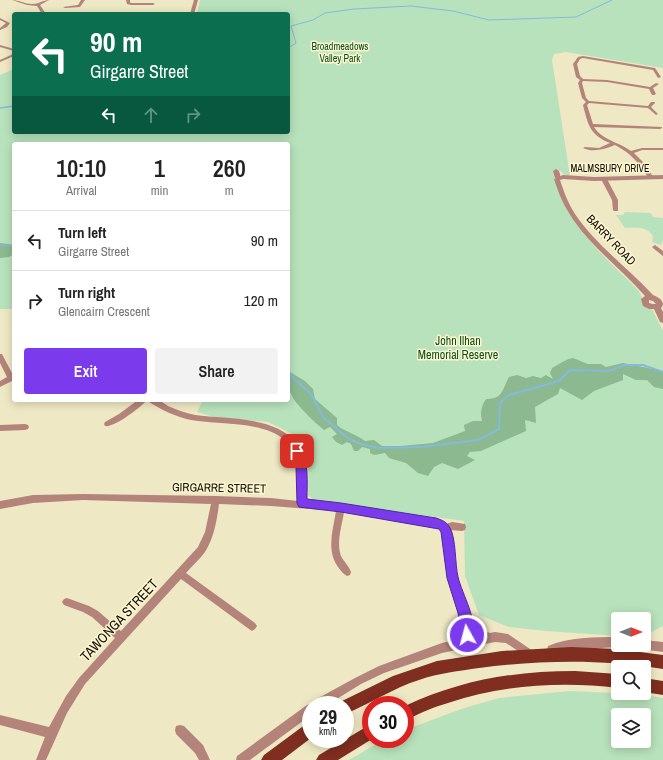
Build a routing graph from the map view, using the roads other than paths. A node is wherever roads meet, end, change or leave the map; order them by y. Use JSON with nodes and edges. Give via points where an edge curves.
{"nodes":[{"id":1,"x":14,"y":0,"type":"edge"},
{"id":2,"x":47,"y":0,"type":"edge"},
{"id":3,"x":83,"y":0,"type":"edge"},
{"id":4,"x":128,"y":0,"type":"edge"},
{"id":5,"x":196,"y":0,"type":"edge"},
{"id":6,"x":153,"y":4,"type":"dead end"},
{"id":7,"x":38,"y":5,"type":"junction"},
{"id":8,"x":65,"y":7,"type":"dead end"},
{"id":9,"x":43,"y":12,"type":"edge"},
{"id":10,"x":193,"y":12,"type":"edge"},
{"id":11,"x":0,"y":19,"type":"edge"},
{"id":12,"x":0,"y":29,"type":"edge"},
{"id":13,"x":0,"y":46,"type":"edge"},
{"id":14,"x":12,"y":49,"type":"edge"},
{"id":15,"x":12,"y":56,"type":"edge"},
{"id":16,"x":0,"y":61,"type":"edge"},
{"id":17,"x":658,"y":77,"type":"dead end"},
{"id":18,"x":582,"y":80,"type":"junction"},
{"id":19,"x":657,"y":84,"type":"dead end"},
{"id":20,"x":651,"y":88,"type":"junction"},
{"id":21,"x":654,"y":94,"type":"dead end"},
{"id":22,"x":588,"y":102,"type":"junction"},
{"id":23,"x":652,"y":103,"type":"dead end"},
{"id":24,"x":649,"y":107,"type":"junction"},
{"id":25,"x":656,"y":114,"type":"dead end"},
{"id":26,"x":590,"y":125,"type":"junction"},
{"id":27,"x":661,"y":128,"type":"edge"},
{"id":28,"x":613,"y":144,"type":"junction"},
{"id":29,"x":585,"y":148,"type":"dead end"},
{"id":30,"x":663,"y":149,"type":"edge"},
{"id":31,"x":630,"y":153,"type":"junction"},
{"id":32,"x":556,"y":171,"type":"dead end"},
{"id":33,"x":663,"y":177,"type":"edge"},
{"id":34,"x":558,"y":178,"type":"junction"},
{"id":35,"x":651,"y":178,"type":"junction"},
{"id":36,"x":604,"y":179,"type":"junction"},
{"id":37,"x":616,"y":210,"type":"dead end"},
{"id":38,"x":655,"y":247,"type":"dead end"},
{"id":39,"x":663,"y":254,"type":"edge"},
{"id":40,"x":660,"y":303,"type":"edge"},
{"id":41,"x":663,"y":320,"type":"edge"},
{"id":42,"x":0,"y":356,"type":"edge"},
{"id":43,"x":12,"y":377,"type":"edge"},
{"id":44,"x":0,"y":384,"type":"edge"},
{"id":45,"x":140,"y":402,"type":"edge"},
{"id":46,"x":156,"y":402,"type":"edge"},
{"id":47,"x":108,"y":424,"type":"dead end"},
{"id":48,"x":25,"y":427,"type":"dead end"},
{"id":49,"x":0,"y":428,"type":"edge"},
{"id":50,"x":216,"y":500,"type":"junction"},
{"id":51,"x":302,"y":503,"type":"junction"},
{"id":52,"x":0,"y":505,"type":"edge"},
{"id":53,"x":341,"y":508,"type":"junction"},
{"id":54,"x":462,"y":527,"type":"dead end"},
{"id":55,"x":444,"y":528,"type":"junction"},
{"id":56,"x":347,"y":572,"type":"dead end"},
{"id":57,"x":181,"y":574,"type":"junction"},
{"id":58,"x":67,"y":602,"type":"dead end"},
{"id":59,"x":464,"y":613,"type":"junction"},
{"id":60,"x":252,"y":626,"type":"dead end"},
{"id":61,"x":488,"y":637,"type":"junction"},
{"id":62,"x":122,"y":638,"type":"junction"},
{"id":63,"x":611,"y":642,"type":"edge"},
{"id":64,"x":456,"y":645,"type":"junction"},
{"id":65,"x":651,"y":646,"type":"edge"},
{"id":66,"x":663,"y":647,"type":"edge"},
{"id":67,"x":535,"y":654,"type":"junction"},
{"id":68,"x":663,"y":662,"type":"edge"},
{"id":69,"x":611,"y":681,"type":"edge"},
{"id":70,"x":651,"y":686,"type":"edge"},
{"id":71,"x":663,"y":688,"type":"edge"},
{"id":72,"x":332,"y":696,"type":"edge"},
{"id":73,"x":354,"y":702,"type":"edge"},
{"id":74,"x":414,"y":710,"type":"edge"},
{"id":75,"x":302,"y":716,"type":"edge"},
{"id":76,"x":0,"y":720,"type":"edge"},
{"id":77,"x":180,"y":730,"type":"dead end"},
{"id":78,"x":52,"y":733,"type":"junction"},
{"id":79,"x":302,"y":736,"type":"edge"},
{"id":80,"x":362,"y":737,"type":"edge"},
{"id":81,"x":41,"y":760,"type":"edge"},
{"id":82,"x":205,"y":760,"type":"edge"},
{"id":83,"x":241,"y":760,"type":"edge"},
{"id":84,"x":269,"y":760,"type":"edge"},
{"id":85,"x":324,"y":760,"type":"edge"}],
"edges":[{"from":1,"to":7,"type":"street"},
{"from":2,"to":7,"type":"street"},
{"from":3,"to":8,"type":"street","via":[[77,6]]},
{"from":4,"to":6,"type":"street","via":[[131,4]]},
{"from":5,"to":10,"type":"street"},
{"from":7,"to":9,"type":"street"},
{"from":11,"to":12,"type":"street","via":[[8,23]]},
{"from":13,"to":14,"type":"street"},
{"from":15,"to":16,"type":"street"},
{"from":17,"to":18,"type":"street","via":[[655,69],[582,57],[575,64],[578,77]]},
{"from":18,"to":20,"type":"street"},
{"from":18,"to":22,"type":"street","via":[[580,82],[584,98]]},
{"from":19,"to":20,"type":"street"},
{"from":20,"to":21,"type":"street"},
{"from":22,"to":24,"type":"street"},
{"from":22,"to":26,"type":"street","via":[[585,104]]},
{"from":23,"to":24,"type":"street"},
{"from":24,"to":25,"type":"street"},
{"from":26,"to":27,"type":"street"},
{"from":26,"to":28,"type":"street","via":[[599,137]]},
{"from":28,"to":29,"type":"street","via":[[600,149]]},
{"from":28,"to":31,"type":"street"},
{"from":30,"to":31,"type":"street","via":[[642,149]]},
{"from":31,"to":35,"type":"street"},
{"from":32,"to":34,"type":"street","name":"BARRY ROAD"},
{"from":33,"to":35,"type":"street","name":"MALMSBURY DRIVE"},
{"from":34,"to":36,"type":"street","name":"MALMSBURY DRIVE"},
{"from":34,"to":40,"type":"street","name":"BARRY ROAD","via":[[564,197],[584,230],[650,297]]},
{"from":35,"to":36,"type":"street","name":"MALMSBURY DRIVE"},
{"from":36,"to":37,"type":"street","via":[[616,200]]},
{"from":38,"to":39,"type":"street"},
{"from":40,"to":41,"type":"street"},
{"from":42,"to":43,"type":"street"},
{"from":43,"to":44,"type":"street"},
{"from":45,"to":47,"type":"street"},
{"from":46,"to":51,"type":"street","via":[[191,417],[259,425],[282,434],[294,446],[300,459]]},
{"from":48,"to":49,"type":"street"},
{"from":50,"to":51,"type":"street","name":"GIRGARRE STREET"},
{"from":50,"to":52,"type":"street","name":"GIRGARRE STREET","via":[[59,497]]},
{"from":50,"to":57,"type":"street","name":"TAWONGA STREET","via":[[206,543]]},
{"from":51,"to":53,"type":"street","name":"GIRGARRE STREET"},
{"from":53,"to":55,"type":"street","name":"GIRGARRE STREET","via":[[436,523]]},
{"from":53,"to":56,"type":"street","via":[[335,544],[338,559]]},
{"from":54,"to":55,"type":"street"},
{"from":55,"to":59,"type":"street","via":[[452,578]]},
{"from":57,"to":60,"type":"street"},
{"from":57,"to":62,"type":"street","name":"TAWONGA STREET"},
{"from":58,"to":62,"type":"street","via":[[96,614]]},
{"from":59,"to":61,"type":"street","via":[[476,632]]},
{"from":59,"to":64,"type":"street","via":[[467,635]]},
{"from":61,"to":64,"type":"street"},
{"from":61,"to":67,"type":"street","via":[[508,639]]},
{"from":62,"to":78,"type":"street","name":"TAWONGA STREET","via":[[74,692]]},
{"from":63,"to":67,"type":"street","via":[[569,646]]},
{"from":64,"to":72,"type":"street","via":[[433,650],[382,669]]},
{"from":65,"to":66,"type":"street"},
{"from":67,"to":68,"type":"main road","via":[[613,655]]},
{"from":67,"to":73,"type":"main road","via":[[431,669]]},
{"from":69,"to":74,"type":"main road","via":[[544,678],[508,681],[476,687]]},
{"from":70,"to":71,"type":"main road"},
{"from":75,"to":83,"type":"street"},
{"from":76,"to":78,"type":"street"},
{"from":77,"to":82,"type":"street","via":[[199,749]]},
{"from":78,"to":81,"type":"street","name":"TAWONGA STREET"},
{"from":79,"to":84,"type":"main road"},
{"from":80,"to":85,"type":"main road"}]}
